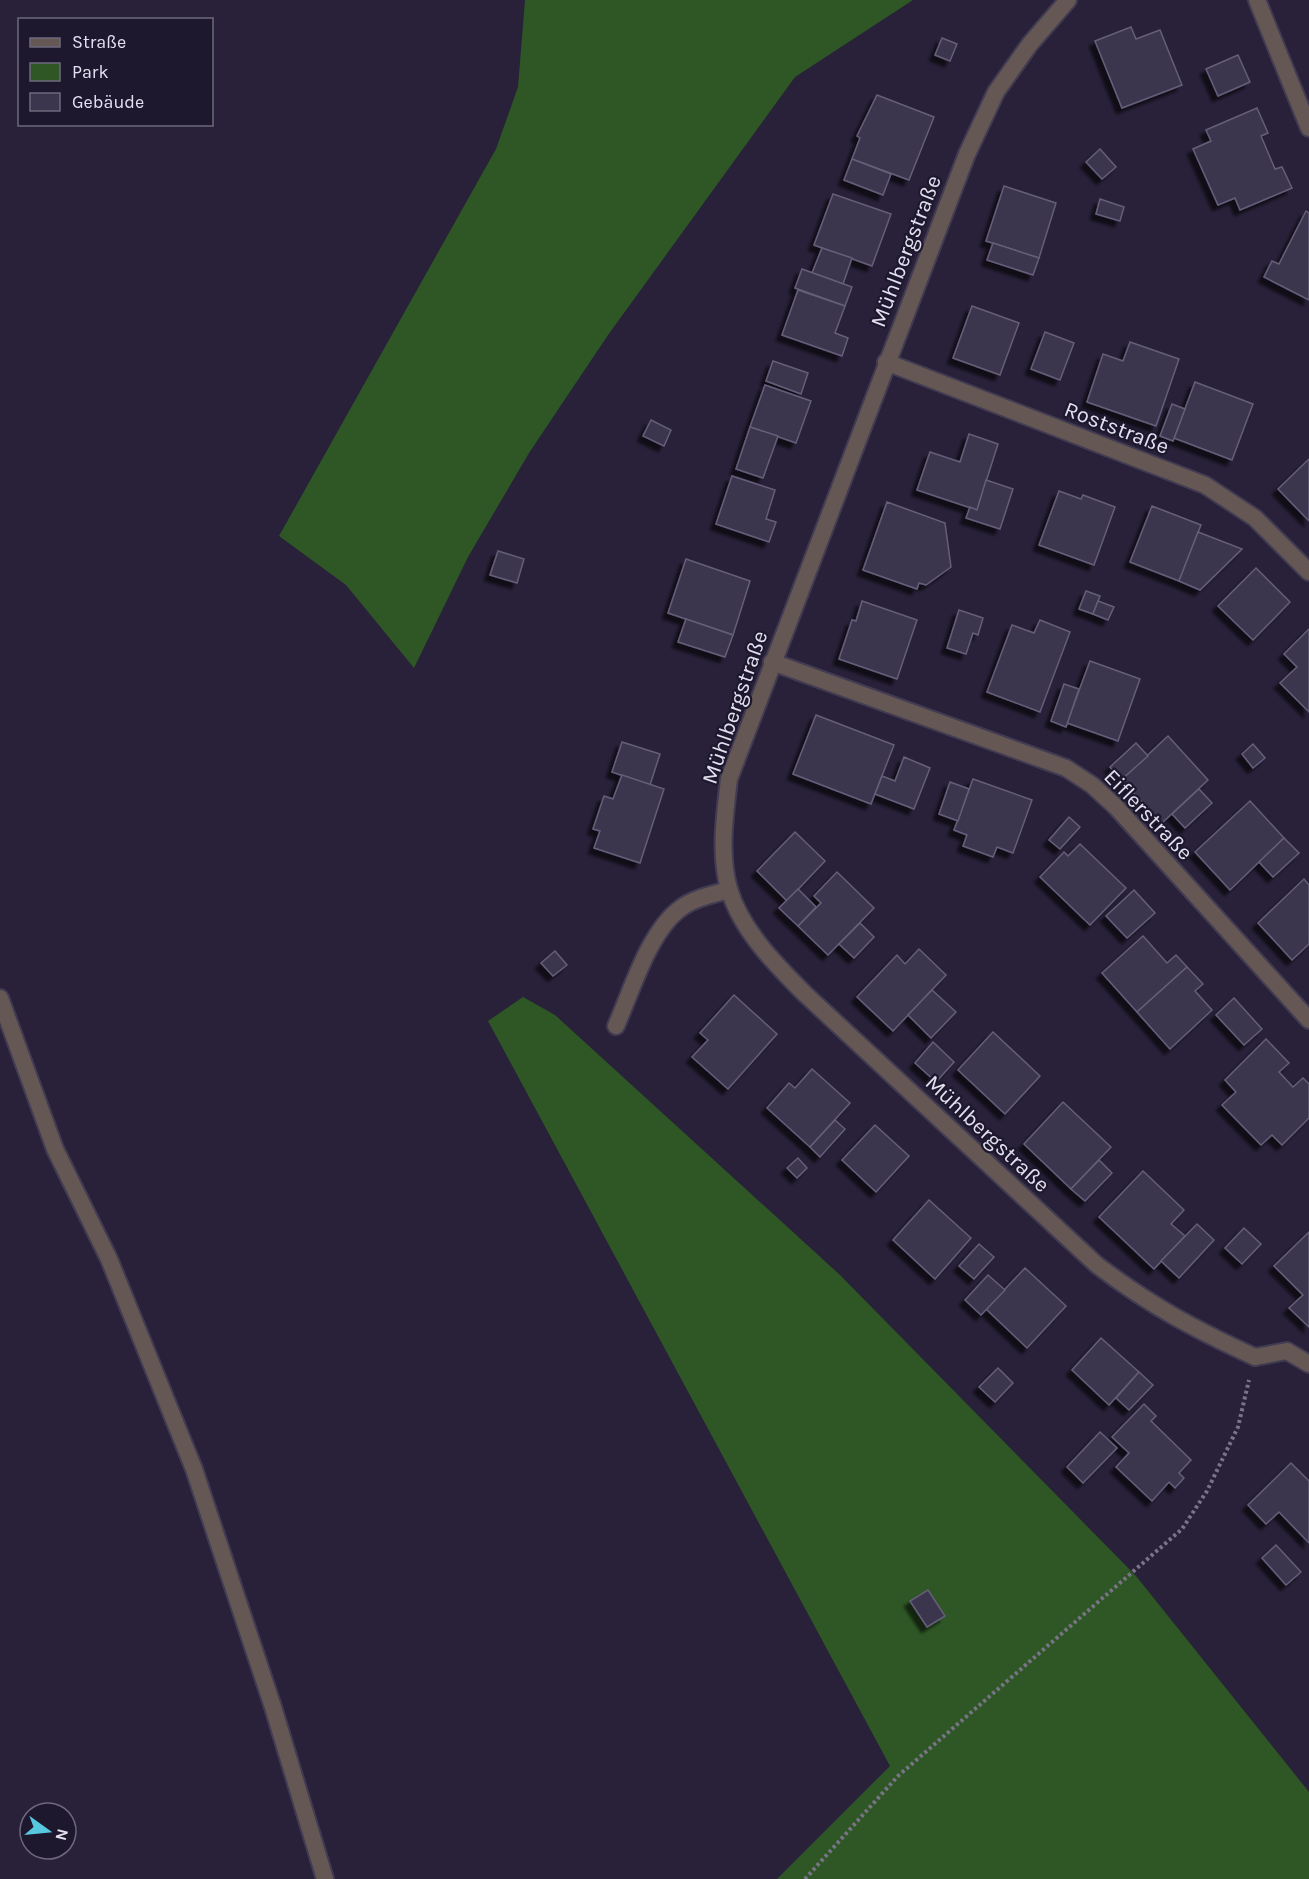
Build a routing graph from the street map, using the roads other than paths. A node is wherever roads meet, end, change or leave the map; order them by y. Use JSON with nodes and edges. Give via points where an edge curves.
{"nodes":[{"id":1,"x":1068,"y":0,"type":"edge"},
{"id":2,"x":1257,"y":0,"type":"edge"},
{"id":3,"x":1309,"y":128,"type":"edge"},
{"id":4,"x":886,"y":362,"type":"junction"},
{"id":5,"x":1309,"y":572,"type":"edge"},
{"id":6,"x":772,"y":662,"type":"junction"},
{"id":7,"x":729,"y":890,"type":"junction"},
{"id":8,"x":0,"y":998,"type":"edge"},
{"id":9,"x":1309,"y":1020,"type":"edge"},
{"id":10,"x":616,"y":1026,"type":"dead end"},
{"id":11,"x":1309,"y":1364,"type":"edge"},
{"id":12,"x":325,"y":1879,"type":"edge"}],
"edges":[{"from":1,"to":4,"type":"street","name":"Mühlbergstraße","via":[[996,92],[967,154]]},
{"from":2,"to":3,"type":"street"},
{"from":4,"to":5,"type":"street","name":"Roststraße","via":[[1205,486],[1255,518]]},
{"from":4,"to":6,"type":"street","name":"Mühlbergstraße"},
{"from":6,"to":7,"type":"street","name":"Mühlbergstraße","via":[[729,779],[723,826]]},
{"from":6,"to":9,"type":"street","name":"Eiflerstraße","via":[[1066,768],[1092,785]]},
{"from":7,"to":10,"type":"street","via":[[682,906],[668,920],[655,938]]},
{"from":7,"to":11,"type":"street","name":"Mühlbergstraße","via":[[747,926],[779,968],[1097,1265],[1193,1329],[1255,1357],[1287,1351]]},
{"from":8,"to":12,"type":"street","via":[[55,1149],[109,1259],[194,1469]]}]}
